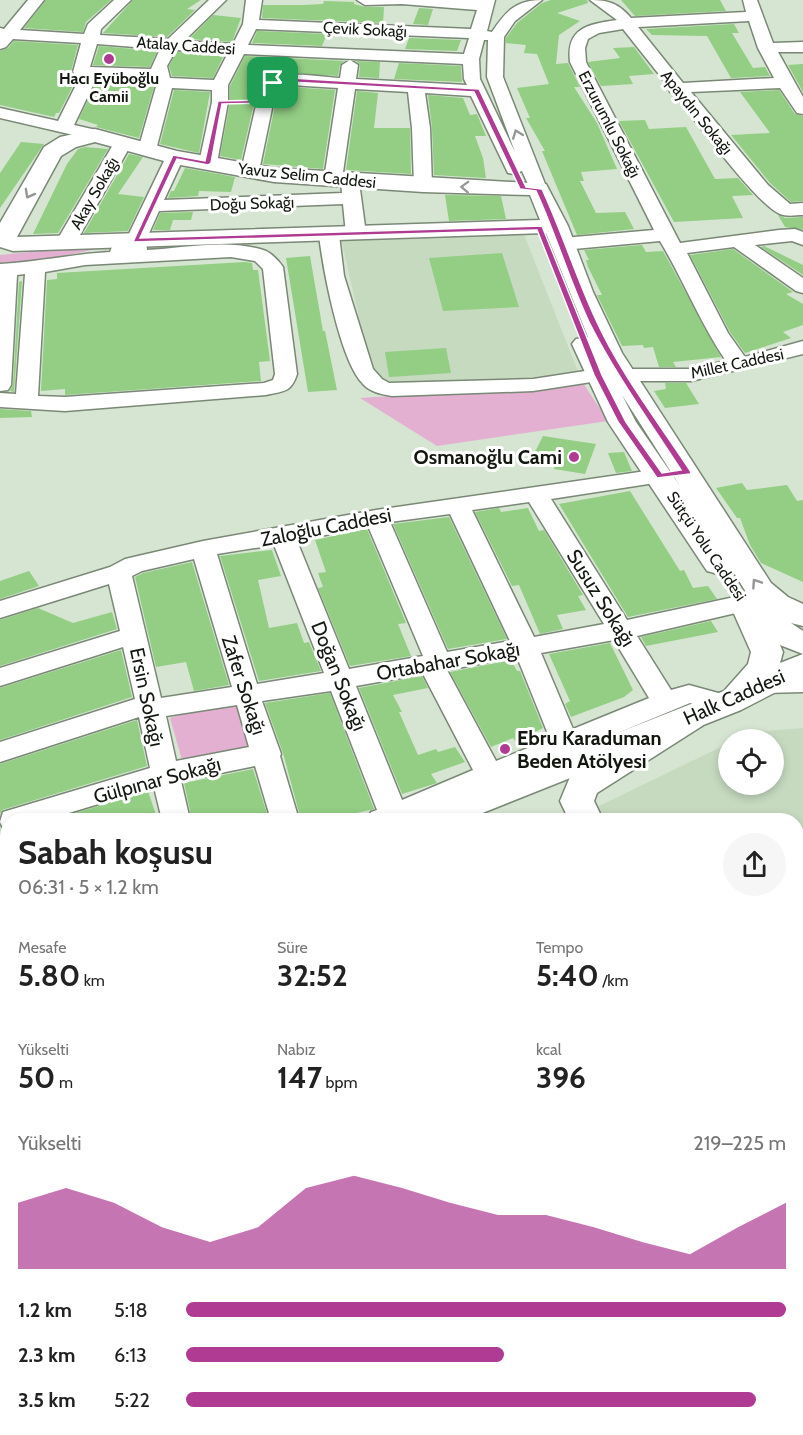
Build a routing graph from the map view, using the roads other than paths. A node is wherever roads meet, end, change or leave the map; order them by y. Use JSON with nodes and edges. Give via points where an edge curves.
{"nodes":[{"id":1,"x":36,"y":0,"type":"edge"},
{"id":2,"x":123,"y":0,"type":"edge"},
{"id":3,"x":218,"y":0,"type":"edge"},
{"id":4,"x":237,"y":0,"type":"edge"},
{"id":5,"x":254,"y":0,"type":"edge"},
{"id":6,"x":269,"y":0,"type":"edge"},
{"id":7,"x":366,"y":0,"type":"edge"},
{"id":8,"x":391,"y":0,"type":"edge"},
{"id":9,"x":401,"y":0,"type":"edge"},
{"id":10,"x":513,"y":0,"type":"edge"},
{"id":11,"x":534,"y":0,"type":"edge"},
{"id":12,"x":598,"y":0,"type":"edge"},
{"id":13,"x":486,"y":3,"type":"edge"},
{"id":14,"x":753,"y":8,"type":"edge"},
{"id":15,"x":251,"y":24,"type":"junction"},
{"id":16,"x":627,"y":24,"type":"junction"},
{"id":17,"x":336,"y":28,"type":"junction"},
{"id":18,"x":478,"y":34,"type":"junction"},
{"id":19,"x":3,"y":37,"type":"edge"},
{"id":20,"x":496,"y":37,"type":"junction"},
{"id":21,"x":90,"y":39,"type":"junction"},
{"id":22,"x":174,"y":43,"type":"junction"},
{"id":23,"x":803,"y":47,"type":"edge"},
{"id":24,"x":766,"y":48,"type":"junction"},
{"id":25,"x":238,"y":49,"type":"junction"},
{"id":26,"x":330,"y":52,"type":"junction"},
{"id":27,"x":353,"y":52,"type":"junction"},
{"id":28,"x":471,"y":59,"type":"junction"},
{"id":29,"x":89,"y":76,"type":"dead end"},
{"id":30,"x":162,"y":79,"type":"junction"},
{"id":31,"x":784,"y":83,"type":"junction"},
{"id":32,"x":346,"y":84,"type":"junction"},
{"id":33,"x":220,"y":85,"type":"junction"},
{"id":34,"x":416,"y":88,"type":"junction"},
{"id":35,"x":676,"y":88,"type":"junction"},
{"id":36,"x":476,"y":91,"type":"junction"},
{"id":37,"x":220,"y":102,"type":"junction"},
{"id":38,"x":265,"y":102,"type":"junction"},
{"id":39,"x":803,"y":109,"type":"edge"},
{"id":40,"x":0,"y":113,"type":"edge"},
{"id":41,"x":0,"y":124,"type":"edge"},
{"id":42,"x":64,"y":127,"type":"junction"},
{"id":43,"x":95,"y":135,"type":"junction"},
{"id":44,"x":123,"y":143,"type":"junction"},
{"id":45,"x":147,"y":150,"type":"junction"},
{"id":46,"x":52,"y":152,"type":"junction"},
{"id":47,"x":175,"y":157,"type":"junction"},
{"id":48,"x":208,"y":163,"type":"junction"},
{"id":49,"x":250,"y":171,"type":"junction"},
{"id":50,"x":423,"y":185,"type":"junction"},
{"id":51,"x":345,"y":186,"type":"junction"},
{"id":52,"x":531,"y":189,"type":"junction"},
{"id":53,"x":154,"y":206,"type":"junction"},
{"id":54,"x":803,"y":209,"type":"edge"},
{"id":55,"x":553,"y":233,"type":"junction"},
{"id":56,"x":356,"y":234,"type":"junction"},
{"id":57,"x":329,"y":235,"type":"junction"},
{"id":58,"x":3,"y":238,"type":"edge"},
{"id":59,"x":803,"y":239,"type":"edge"},
{"id":60,"x":136,"y":240,"type":"junction"},
{"id":61,"x":66,"y":242,"type":"junction"},
{"id":62,"x":671,"y":242,"type":"junction"},
{"id":63,"x":739,"y":242,"type":"junction"},
{"id":64,"x":85,"y":259,"type":"junction"},
{"id":65,"x":35,"y":268,"type":"junction"},
{"id":66,"x":4,"y":270,"type":"edge"},
{"id":67,"x":803,"y":287,"type":"edge"},
{"id":68,"x":803,"y":347,"type":"edge"},
{"id":69,"x":740,"y":365,"type":"junction"},
{"id":70,"x":691,"y":375,"type":"junction"},
{"id":71,"x":606,"y":376,"type":"junction"},
{"id":72,"x":0,"y":385,"type":"edge"},
{"id":73,"x":0,"y":400,"type":"edge"},
{"id":74,"x":28,"y":401,"type":"junction"},
{"id":75,"x":673,"y":474,"type":"junction"},
{"id":76,"x":536,"y":494,"type":"junction"},
{"id":77,"x":458,"y":506,"type":"junction"},
{"id":78,"x":376,"y":517,"type":"junction"},
{"id":79,"x":283,"y":536,"type":"junction"},
{"id":80,"x":203,"y":549,"type":"junction"},
{"id":81,"x":119,"y":573,"type":"junction"},
{"id":82,"x":744,"y":603,"type":"junction"},
{"id":83,"x":0,"y":610,"type":"edge"},
{"id":84,"x":803,"y":616,"type":"edge"},
{"id":85,"x":622,"y":629,"type":"junction"},
{"id":86,"x":134,"y":635,"type":"junction"},
{"id":87,"x":803,"y":643,"type":"edge"},
{"id":88,"x":526,"y":647,"type":"junction"},
{"id":89,"x":434,"y":662,"type":"junction"},
{"id":90,"x":803,"y":665,"type":"edge"},
{"id":91,"x":0,"y":677,"type":"edge"},
{"id":92,"x":341,"y":680,"type":"junction"},
{"id":93,"x":803,"y":683,"type":"edge"},
{"id":94,"x":764,"y":684,"type":"junction"},
{"id":95,"x":245,"y":694,"type":"junction"},
{"id":96,"x":726,"y":703,"type":"junction"},
{"id":97,"x":150,"y":707,"type":"junction"},
{"id":98,"x":677,"y":710,"type":"junction"},
{"id":99,"x":566,"y":745,"type":"junction"},
{"id":100,"x":0,"y":752,"type":"edge"},
{"id":101,"x":267,"y":754,"type":"junction"},
{"id":102,"x":164,"y":774,"type":"junction"},
{"id":103,"x":490,"y":776,"type":"junction"},
{"id":104,"x":36,"y":813,"type":"edge"},
{"id":105,"x":174,"y":813,"type":"edge"},
{"id":106,"x":283,"y":813,"type":"edge"},
{"id":107,"x":385,"y":813,"type":"edge"},
{"id":108,"x":399,"y":813,"type":"edge"},
{"id":109,"x":447,"y":813,"type":"edge"},
{"id":110,"x":583,"y":813,"type":"edge"}],
"edges":[{"from":1,"to":19,"type":"street"},
{"from":2,"to":21,"type":"street","via":[[94,27]]},
{"from":3,"to":22,"type":"street"},
{"from":4,"to":5,"type":"street"},
{"from":5,"to":6,"type":"street"},
{"from":5,"to":15,"type":"street"},
{"from":7,"to":8,"type":"street"},
{"from":8,"to":9,"type":"street"},
{"from":9,"to":13,"type":"street"},
{"from":10,"to":18,"type":"street","name":"Sütçü Yolu Caddesi","via":[[489,18]]},
{"from":11,"to":20,"type":"street","via":[[509,18]]},
{"from":12,"to":16,"type":"street","name":"Apaydın Sokağı"},
{"from":13,"to":18,"type":"street","name":"Sütçü Yolu Caddesi"},
{"from":14,"to":16,"type":"street","name":"Erzurumlu Sokağı"},
{"from":14,"to":24,"type":"street"},
{"from":15,"to":17,"type":"street","name":"Çevik Sokağı"},
{"from":15,"to":25,"type":"street"},
{"from":16,"to":35,"type":"street","name":"Apaydın Sokağı"},
{"from":16,"to":62,"type":"street","name":"Erzurumlu Sokağı","via":[[584,33],[576,49],[578,62]]},
{"from":17,"to":18,"type":"street","name":"Çevik Sokağı"},
{"from":17,"to":26,"type":"street"},
{"from":18,"to":20,"type":"street","name":"Çevik Sokağı"},
{"from":18,"to":28,"type":"street","name":"Sütçü Yolu Caddesi"},
{"from":19,"to":21,"type":"street","name":"Atalay Caddesi"},
{"from":52,"to":20,"type":"street","name":"Sütçü Yolu Caddesi","one_way":true,"via":[[495,77]]},
{"from":21,"to":22,"type":"street","name":"Atalay Caddesi"},
{"from":21,"to":30,"type":"street","via":[[81,72]]},
{"from":22,"to":25,"type":"street","name":"Atalay Caddesi"},
{"from":22,"to":30,"type":"street","via":[[159,64]]},
{"from":23,"to":24,"type":"street"},
{"from":24,"to":31,"type":"street"},
{"from":25,"to":26,"type":"street","name":"Atalay Caddesi"},
{"from":25,"to":33,"type":"street"},
{"from":26,"to":27,"type":"street","name":"Atalay Caddesi"},
{"from":27,"to":28,"type":"street","name":"Atalay Caddesi"},
{"from":27,"to":32,"type":"street"},
{"from":28,"to":36,"type":"street","name":"Sütçü Yolu Caddesi"},
{"from":29,"to":42,"type":"street"},
{"from":30,"to":33,"type":"street"},
{"from":30,"to":45,"type":"street"},
{"from":31,"to":35,"type":"street"},
{"from":31,"to":39,"type":"street"},
{"from":32,"to":34,"type":"street"},
{"from":32,"to":38,"type":"street","via":[[290,80],[273,83]]},
{"from":32,"to":51,"type":"street"},
{"from":33,"to":37,"type":"street"},
{"from":34,"to":36,"type":"street"},
{"from":34,"to":50,"type":"street"},
{"from":35,"to":54,"type":"street","name":"Apaydın Sokağı","via":[[762,189],[785,210]]},
{"from":36,"to":52,"type":"street","name":"Sütçü Yolu Caddesi"},
{"from":37,"to":38,"type":"street"},
{"from":37,"to":48,"type":"street"},
{"from":38,"to":49,"type":"street"},
{"from":40,"to":42,"type":"street","name":"Yavuz Selim Caddesi"},
{"from":41,"to":46,"type":"street","via":[[47,133],[56,140]]},
{"from":42,"to":43,"type":"street","name":"Yavuz Selim Caddesi"},
{"from":43,"to":44,"type":"main road","name":"Yavuz Selim Caddesi"},
{"from":43,"to":46,"type":"main road","via":[[69,142]]},
{"from":44,"to":45,"type":"main road","name":"Yavuz Selim Caddesi"},
{"from":44,"to":61,"type":"street","name":"Akay Sokağı"},
{"from":45,"to":47,"type":"main road","name":"Yavuz Selim Caddesi"},
{"from":46,"to":58,"type":"main road","one_way":true},
{"from":47,"to":48,"type":"main road","name":"Yavuz Selim Caddesi"},
{"from":47,"to":53,"type":"street"},
{"from":48,"to":49,"type":"main road","name":"Yavuz Selim Caddesi"},
{"from":49,"to":51,"type":"main road","name":"Yavuz Selim Caddesi"},
{"from":50,"to":51,"type":"main road","name":"Yavuz Selim Caddesi"},
{"from":52,"to":50,"type":"main road","name":"Yavuz Selim Caddesi","one_way":true},
{"from":51,"to":53,"type":"street","name":"Doğu Sokağı"},
{"from":51,"to":56,"type":"street"},
{"from":52,"to":55,"type":"main road","name":"Sütçü Yolu Caddesi"},
{"from":53,"to":60,"type":"street"},
{"from":55,"to":56,"type":"main road"},
{"from":55,"to":62,"type":"street"},
{"from":55,"to":71,"type":"main road","name":"Sütçü Yolu Caddesi"},
{"from":56,"to":57,"type":"main road"},
{"from":57,"to":60,"type":"main road"},
{"from":57,"to":71,"type":"street","name":"Millet Caddesi","via":[[334,276],[362,369],[377,388],[533,385]]},
{"from":58,"to":61,"type":"main road","via":[[13,244]]},
{"from":59,"to":63,"type":"street","via":[[795,235]]},
{"from":60,"to":61,"type":"main road"},
{"from":60,"to":64,"type":"street","via":[[140,248]]},
{"from":62,"to":63,"type":"street"},
{"from":62,"to":69,"type":"street","name":"Erzurumlu Sokağı","via":[[718,334]]},
{"from":63,"to":67,"type":"street"},
{"from":64,"to":65,"type":"street"},
{"from":64,"to":74,"type":"street","via":[[231,251],[261,256],[273,267],[286,374],[283,384],[266,389],[65,404]]},
{"from":65,"to":66,"type":"street"},
{"from":65,"to":74,"type":"street"},
{"from":66,"to":72,"type":"street"},
{"from":68,"to":69,"type":"street","name":"Millet Caddesi"},
{"from":69,"to":70,"type":"street","name":"Millet Caddesi"},
{"from":70,"to":71,"type":"street","name":"Millet Caddesi"},
{"from":70,"to":71,"type":"street","via":[[638,366]]},
{"from":71,"to":75,"type":"main road","name":"Sütçü Yolu Caddesi","via":[[622,422]]},
{"from":73,"to":74,"type":"street"},
{"from":75,"to":76,"type":"street","name":"Zaloğlu Caddesi"},
{"from":75,"to":82,"type":"main road","name":"Sütçü Yolu Caddesi"},
{"from":84,"to":75,"type":"main road","name":"Sütçü Yolu Caddesi","one_way":true,"via":[[759,590]]},
{"from":76,"to":77,"type":"street","name":"Zaloğlu Caddesi"},
{"from":76,"to":85,"type":"street","name":"Susuz Sokağı"},
{"from":77,"to":78,"type":"street","name":"Zaloğlu Caddesi"},
{"from":77,"to":88,"type":"street"},
{"from":78,"to":79,"type":"street","name":"Zaloğlu Caddesi"},
{"from":78,"to":89,"type":"street"},
{"from":79,"to":80,"type":"street","name":"Zaloğlu Caddesi"},
{"from":79,"to":92,"type":"street","name":"Doğan Sokağı"},
{"from":80,"to":81,"type":"street","name":"Zaloğlu Caddesi","via":[[134,565]]},
{"from":80,"to":95,"type":"street","name":"Zafer Sokağı"},
{"from":81,"to":83,"type":"street","name":"Zaloğlu Caddesi"},
{"from":81,"to":86,"type":"street","name":"Ersin Sokağı"},
{"from":82,"to":85,"type":"street","name":"Ortabahar Sokağı"},
{"from":82,"to":87,"type":"main road","name":"Sütçü Yolu Caddesi"},
{"from":82,"to":96,"type":"main road","via":[[767,652],[763,668]]},
{"from":85,"to":88,"type":"street","name":"Ortabahar Sokağı"},
{"from":85,"to":98,"type":"street","name":"Susuz Sokağı"},
{"from":86,"to":91,"type":"street"},
{"from":86,"to":97,"type":"street","name":"Ersin Sokağı"},
{"from":88,"to":89,"type":"street","name":"Ortabahar Sokağı"},
{"from":88,"to":99,"type":"street"},
{"from":89,"to":92,"type":"street","name":"Ortabahar Sokağı"},
{"from":89,"to":103,"type":"street"},
{"from":90,"to":94,"type":"main road","name":"Halk Caddesi"},
{"from":92,"to":95,"type":"street","name":"Ortabahar Sokağı"},
{"from":92,"to":107,"type":"street","name":"Doğan Sokağı"},
{"from":93,"to":94,"type":"street"},
{"from":94,"to":96,"type":"main road","name":"Halk Caddesi"},
{"from":95,"to":97,"type":"street","name":"Ortabahar Sokağı"},
{"from":95,"to":101,"type":"street","name":"Zafer Sokağı"},
{"from":96,"to":98,"type":"main road","name":"Halk Caddesi"},
{"from":97,"to":100,"type":"street","name":"Ortabahar Sokağı"},
{"from":97,"to":102,"type":"street","name":"Ersin Sokağı"},
{"from":98,"to":99,"type":"street"},
{"from":98,"to":109,"type":"main road","name":"Halk Caddesi"},
{"from":98,"to":110,"type":"main road","via":[[582,786],[577,801]]},
{"from":99,"to":103,"type":"street"},
{"from":101,"to":102,"type":"street","name":"Gülpınar Sokağı"},
{"from":101,"to":106,"type":"street","name":"Zafer Sokağı"},
{"from":102,"to":104,"type":"street","name":"Gülpınar Sokağı"},
{"from":102,"to":105,"type":"street","name":"Ersin Sokağı"},
{"from":103,"to":108,"type":"street"}]}
